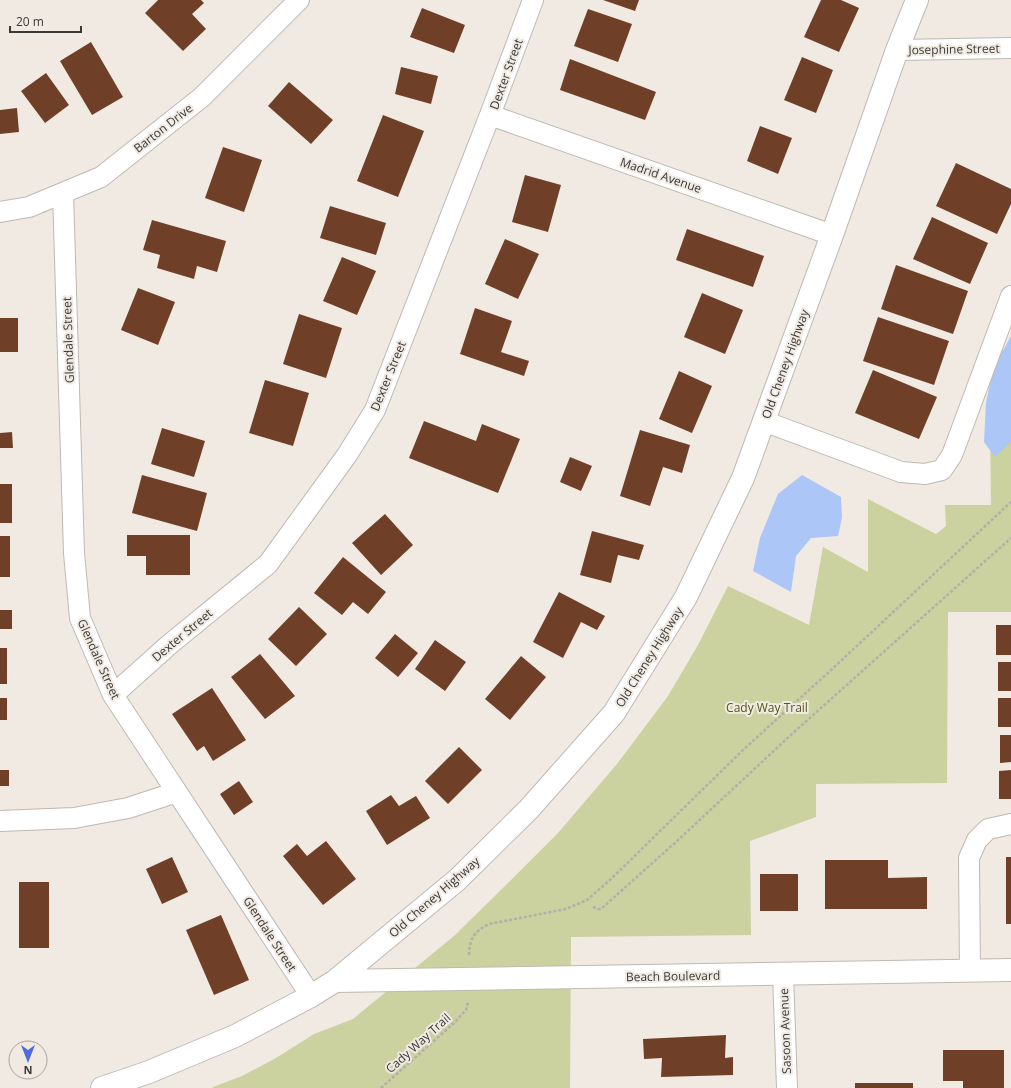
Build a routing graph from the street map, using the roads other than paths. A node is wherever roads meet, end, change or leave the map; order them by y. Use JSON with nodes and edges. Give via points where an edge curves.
{"nodes":[{"id":1,"x":299,"y":0,"type":"edge"},
{"id":2,"x":533,"y":0,"type":"edge"},
{"id":3,"x":917,"y":0,"type":"edge"},
{"id":4,"x":1011,"y":48,"type":"edge"},
{"id":5,"x":897,"y":50,"type":"junction"},
{"id":6,"x":490,"y":115,"type":"junction"},
{"id":7,"x":63,"y":192,"type":"junction"},
{"id":8,"x":0,"y":212,"type":"edge"},
{"id":9,"x":832,"y":235,"type":"junction"},
{"id":10,"x":1011,"y":296,"type":"edge"},
{"id":11,"x":764,"y":421,"type":"junction"},
{"id":12,"x":113,"y":695,"type":"junction"},
{"id":13,"x":177,"y":792,"type":"junction"},
{"id":14,"x":0,"y":821,"type":"edge"},
{"id":15,"x":1011,"y":824,"type":"edge"},
{"id":16,"x":1011,"y":970,"type":"edge"},
{"id":17,"x":970,"y":971,"type":"junction"},
{"id":18,"x":783,"y":974,"type":"junction"},
{"id":19,"x":335,"y":982,"type":"junction"},
{"id":20,"x":311,"y":996,"type":"junction"},
{"id":21,"x":102,"y":1088,"type":"edge"},
{"id":22,"x":787,"y":1088,"type":"edge"}],
"edges":[{"from":1,"to":7,"type":"street","name":"Barton Drive","via":[[202,97],[101,177]]},
{"from":2,"to":6,"type":"street","name":"Dexter Street"},
{"from":3,"to":5,"type":"street","name":"Old Cheney Highway"},
{"from":4,"to":5,"type":"street","name":"Josephine Street"},
{"from":5,"to":9,"type":"street","name":"Old Cheney Highway"},
{"from":6,"to":9,"type":"street","name":"Madrid Avenue"},
{"from":6,"to":12,"type":"street","name":"Dexter Street","via":[[375,410],[346,455],[268,564],[170,644]]},
{"from":7,"to":8,"type":"street","name":"Barton Drive","via":[[29,207]]},
{"from":7,"to":12,"type":"street","name":"Glendale Street","via":[[74,552],[80,618]]},
{"from":9,"to":11,"type":"street","name":"Old Cheney Highway"},
{"from":10,"to":11,"type":"street","via":[[952,455],[942,470],[925,474],[901,472]]},
{"from":11,"to":19,"type":"street","name":"Old Cheney Highway","via":[[743,478],[686,597],[614,713],[529,809],[457,880]]},
{"from":12,"to":13,"type":"street","name":"Glendale Street"},
{"from":13,"to":14,"type":"street","via":[[128,808],[74,818]]},
{"from":13,"to":20,"type":"street","name":"Glendale Street"},
{"from":15,"to":17,"type":"street","via":[[988,829],[977,840],[969,858]]},
{"from":16,"to":17,"type":"street","name":"Beach Boulevard"},
{"from":17,"to":18,"type":"street","name":"Beach Boulevard"},
{"from":18,"to":19,"type":"street","name":"Beach Boulevard"},
{"from":18,"to":22,"type":"street","name":"Sasoon Avenue"},
{"from":19,"to":20,"type":"street","name":"Old Cheney Highway"},
{"from":20,"to":21,"type":"street","name":"Old Cheney Highway","via":[[235,1036],[149,1072]]}]}
